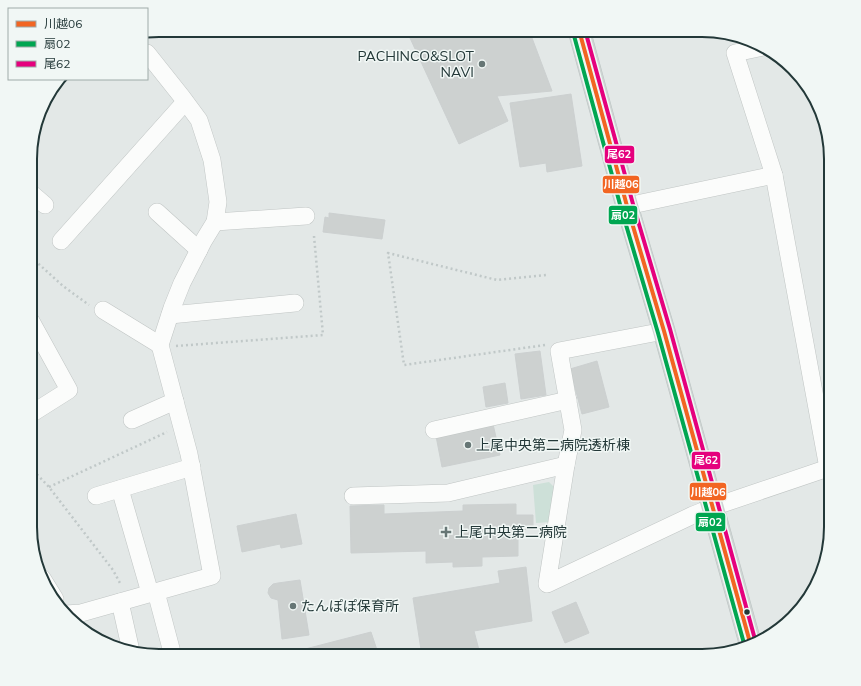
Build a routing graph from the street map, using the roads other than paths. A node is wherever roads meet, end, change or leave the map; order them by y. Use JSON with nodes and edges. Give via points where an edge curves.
{"nodes":[{"id":1,"x":581,"y":37,"type":"edge"},
{"id":2,"x":754,"y":49,"type":"edge"},
{"id":3,"x":148,"y":54,"type":"edge"},
{"id":4,"x":185,"y":102,"type":"junction"},
{"id":5,"x":774,"y":175,"type":"junction"},
{"id":6,"x":37,"y":198,"type":"edge"},
{"id":7,"x":45,"y":205,"type":"dead end"},
{"id":8,"x":627,"y":206,"type":"junction"},
{"id":9,"x":158,"y":212,"type":"dead end"},
{"id":10,"x":306,"y":216,"type":"dead end"},
{"id":11,"x":216,"y":222,"type":"junction"},
{"id":12,"x":61,"y":241,"type":"dead end"},
{"id":13,"x":199,"y":250,"type":"junction"},
{"id":14,"x":295,"y":303,"type":"dead end"},
{"id":15,"x":103,"y":310,"type":"dead end"},
{"id":16,"x":170,"y":315,"type":"junction"},
{"id":17,"x":664,"y":331,"type":"junction"},
{"id":18,"x":37,"y":332,"type":"edge"},
{"id":19,"x":160,"y":345,"type":"junction"},
{"id":20,"x":568,"y":400,"type":"junction"},
{"id":21,"x":175,"y":401,"type":"junction"},
{"id":22,"x":37,"y":410,"type":"edge"},
{"id":23,"x":132,"y":420,"type":"dead end"},
{"id":24,"x":434,"y":430,"type":"dead end"},
{"id":25,"x":824,"y":437,"type":"edge"},
{"id":26,"x":566,"y":465,"type":"junction"},
{"id":27,"x":192,"y":467,"type":"junction"},
{"id":28,"x":824,"y":470,"type":"edge"},
{"id":29,"x":120,"y":489,"type":"junction"},
{"id":30,"x":96,"y":496,"type":"dead end"},
{"id":31,"x":353,"y":496,"type":"dead end"},
{"id":32,"x":713,"y":507,"type":"junction"},
{"id":33,"x":153,"y":593,"type":"junction"},
{"id":34,"x":125,"y":601,"type":"junction"},
{"id":35,"x":74,"y":614,"type":"edge"},
{"id":36,"x":749,"y":639,"type":"edge"},
{"id":37,"x":130,"y":646,"type":"edge"},
{"id":38,"x":171,"y":649,"type":"edge"}],
"edges":[{"from":1,"to":8,"type":"main road"},
{"from":2,"to":5,"type":"street","via":[[735,52]]},
{"from":3,"to":4,"type":"street"},
{"from":4,"to":11,"type":"street","via":[[199,120],[212,160],[218,202]]},
{"from":4,"to":12,"type":"street"},
{"from":5,"to":8,"type":"street"},
{"from":5,"to":25,"type":"street"},
{"from":6,"to":7,"type":"street"},
{"from":8,"to":17,"type":"main road"},
{"from":9,"to":13,"type":"street"},
{"from":10,"to":11,"type":"street"},
{"from":11,"to":13,"type":"street"},
{"from":13,"to":16,"type":"street","via":[[182,283]]},
{"from":14,"to":16,"type":"street"},
{"from":15,"to":19,"type":"street"},
{"from":16,"to":19,"type":"street"},
{"from":17,"to":20,"type":"street","via":[[559,351]]},
{"from":17,"to":32,"type":"main road"},
{"from":18,"to":22,"type":"street","via":[[69,390]]},
{"from":19,"to":21,"type":"street"},
{"from":20,"to":24,"type":"street"},
{"from":20,"to":26,"type":"street","via":[[573,430]]},
{"from":21,"to":23,"type":"street"},
{"from":21,"to":27,"type":"street"},
{"from":26,"to":31,"type":"street","via":[[448,493]]},
{"from":26,"to":32,"type":"street","via":[[548,584]]},
{"from":27,"to":29,"type":"street"},
{"from":27,"to":33,"type":"street","via":[[212,576]]},
{"from":28,"to":32,"type":"street"},
{"from":29,"to":30,"type":"street"},
{"from":29,"to":33,"type":"street"},
{"from":32,"to":36,"type":"main road"},
{"from":33,"to":34,"type":"street"},
{"from":33,"to":38,"type":"street"},
{"from":34,"to":35,"type":"street"},
{"from":34,"to":37,"type":"street"}]}
